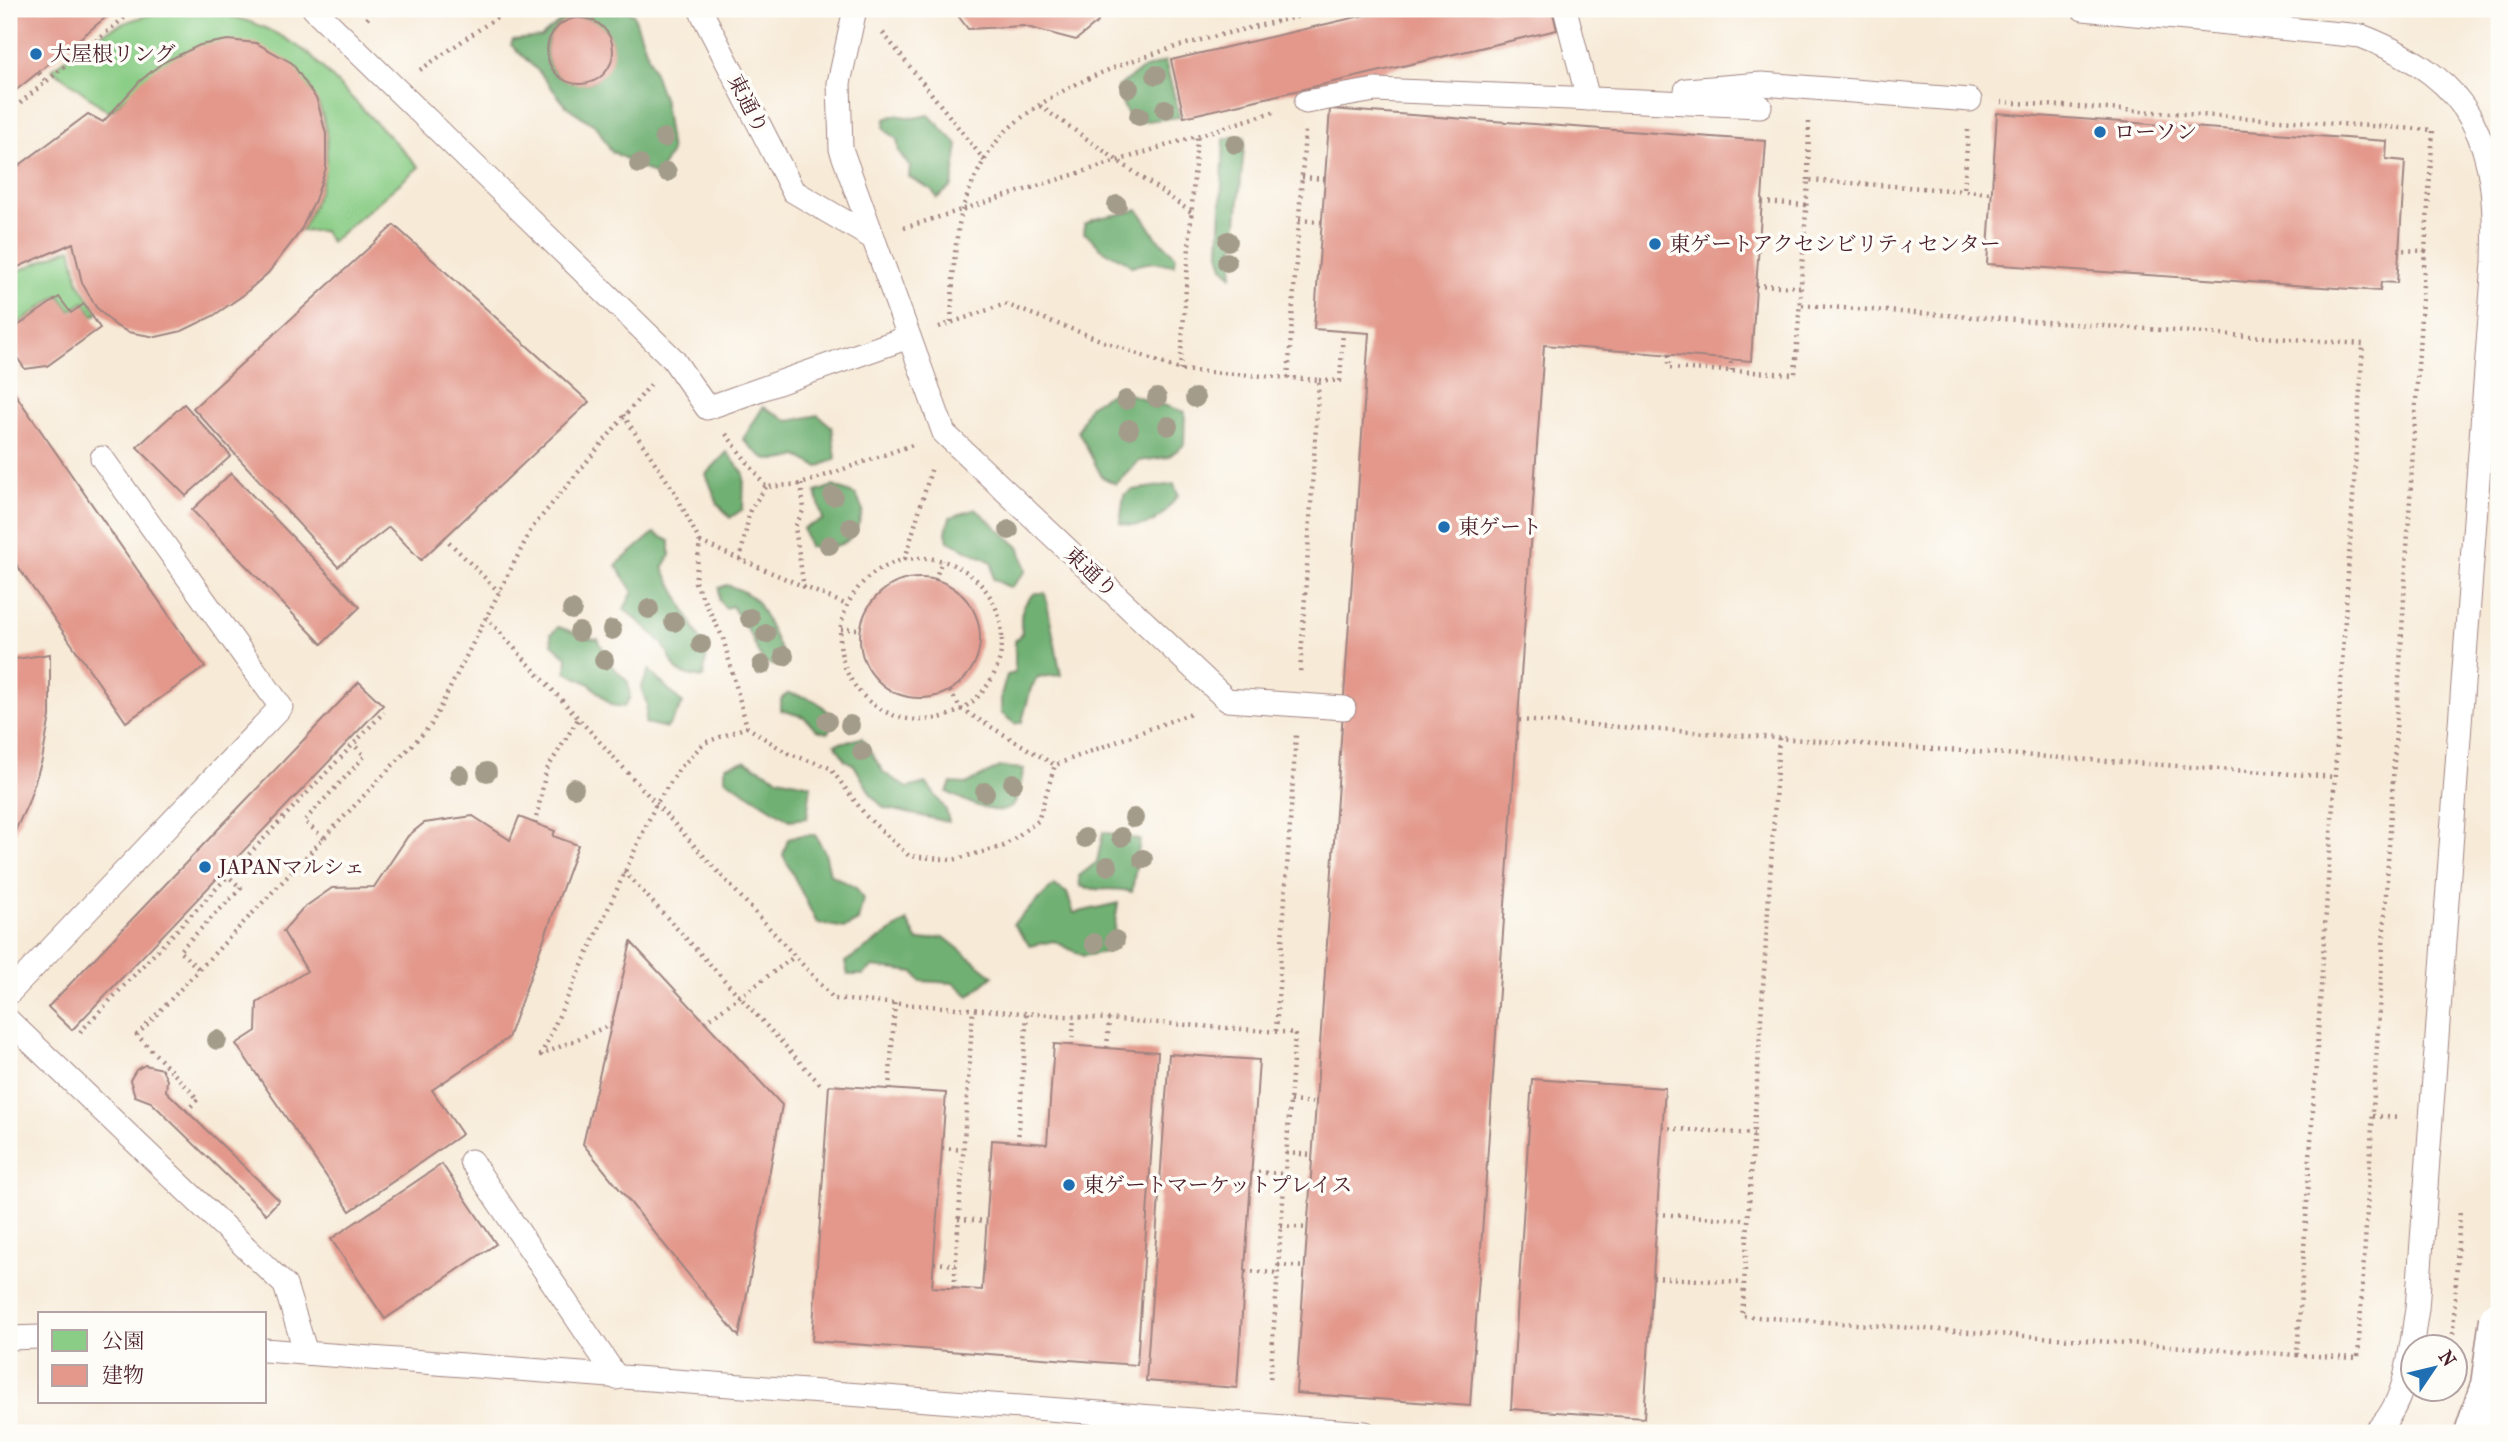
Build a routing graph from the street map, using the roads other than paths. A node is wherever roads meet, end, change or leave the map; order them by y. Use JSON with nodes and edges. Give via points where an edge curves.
{"nodes":[{"id":1,"x":314,"y":9,"type":"edge"},
{"id":2,"x":699,"y":9,"type":"edge"},
{"id":3,"x":855,"y":9,"type":"edge"},
{"id":4,"x":1565,"y":9,"type":"edge"},
{"id":5,"x":2083,"y":9,"type":"edge"},
{"id":6,"x":1588,"y":99,"type":"junction"},
{"id":7,"x":1970,"y":100,"type":"road end"},
{"id":8,"x":1306,"y":102,"type":"road end"},
{"id":9,"x":1760,"y":106,"type":"road end"},
{"id":10,"x":873,"y":237,"type":"junction"},
{"id":11,"x":909,"y":337,"type":"junction"},
{"id":12,"x":102,"y":458,"type":"dead end"},
{"id":13,"x":1344,"y":708,"type":"dead end"},
{"id":14,"x":9,"y":993,"type":"edge"},
{"id":15,"x":9,"y":1021,"type":"edge"},
{"id":16,"x":471,"y":1161,"type":"dead end"},
{"id":17,"x":2499,"y":1319,"type":"edge"},
{"id":18,"x":9,"y":1338,"type":"edge"},
{"id":19,"x":38,"y":1338,"type":"edge"},
{"id":20,"x":266,"y":1350,"type":"edge"},
{"id":21,"x":306,"y":1353,"type":"junction"},
{"id":22,"x":617,"y":1378,"type":"junction"},
{"id":23,"x":1365,"y":1433,"type":"edge"},
{"id":24,"x":2374,"y":1433,"type":"edge"},
{"id":25,"x":2474,"y":1433,"type":"edge"}],
"edges":[{"from":1,"to":11,"type":"lane","via":[[673,359],[707,408]]},
{"from":2,"to":10,"type":"lane","name":"東通り","via":[[793,191]]},
{"from":3,"to":10,"type":"lane","name":"東通り","via":[[839,83],[841,149]]},
{"from":4,"to":6,"type":"lane"},
{"from":5,"to":24,"type":"lane","via":[[2361,36],[2401,52],[2460,101],[2480,135],[2492,174],[2494,262],[2417,1308],[2402,1388],[2393,1410]]},
{"from":6,"to":7,"type":"lane","via":[[1762,84]]},
{"from":6,"to":8,"type":"lane","via":[[1375,90]]},
{"from":6,"to":9,"type":"lane"},
{"from":10,"to":11,"type":"lane","name":"東通り"},
{"from":11,"to":13,"type":"lane","name":"東通り","via":[[944,433],[1227,700]]},
{"from":12,"to":14,"type":"lane","via":[[281,707]]},
{"from":15,"to":21,"type":"lane","via":[[285,1285]]},
{"from":16,"to":22,"type":"lane"},
{"from":17,"to":25,"type":"street","bridge":true,"via":[[2490,1385]]},
{"from":18,"to":19,"type":"lane"},
{"from":20,"to":21,"type":"lane"},
{"from":21,"to":22,"type":"lane"},
{"from":22,"to":23,"type":"lane"}]}
